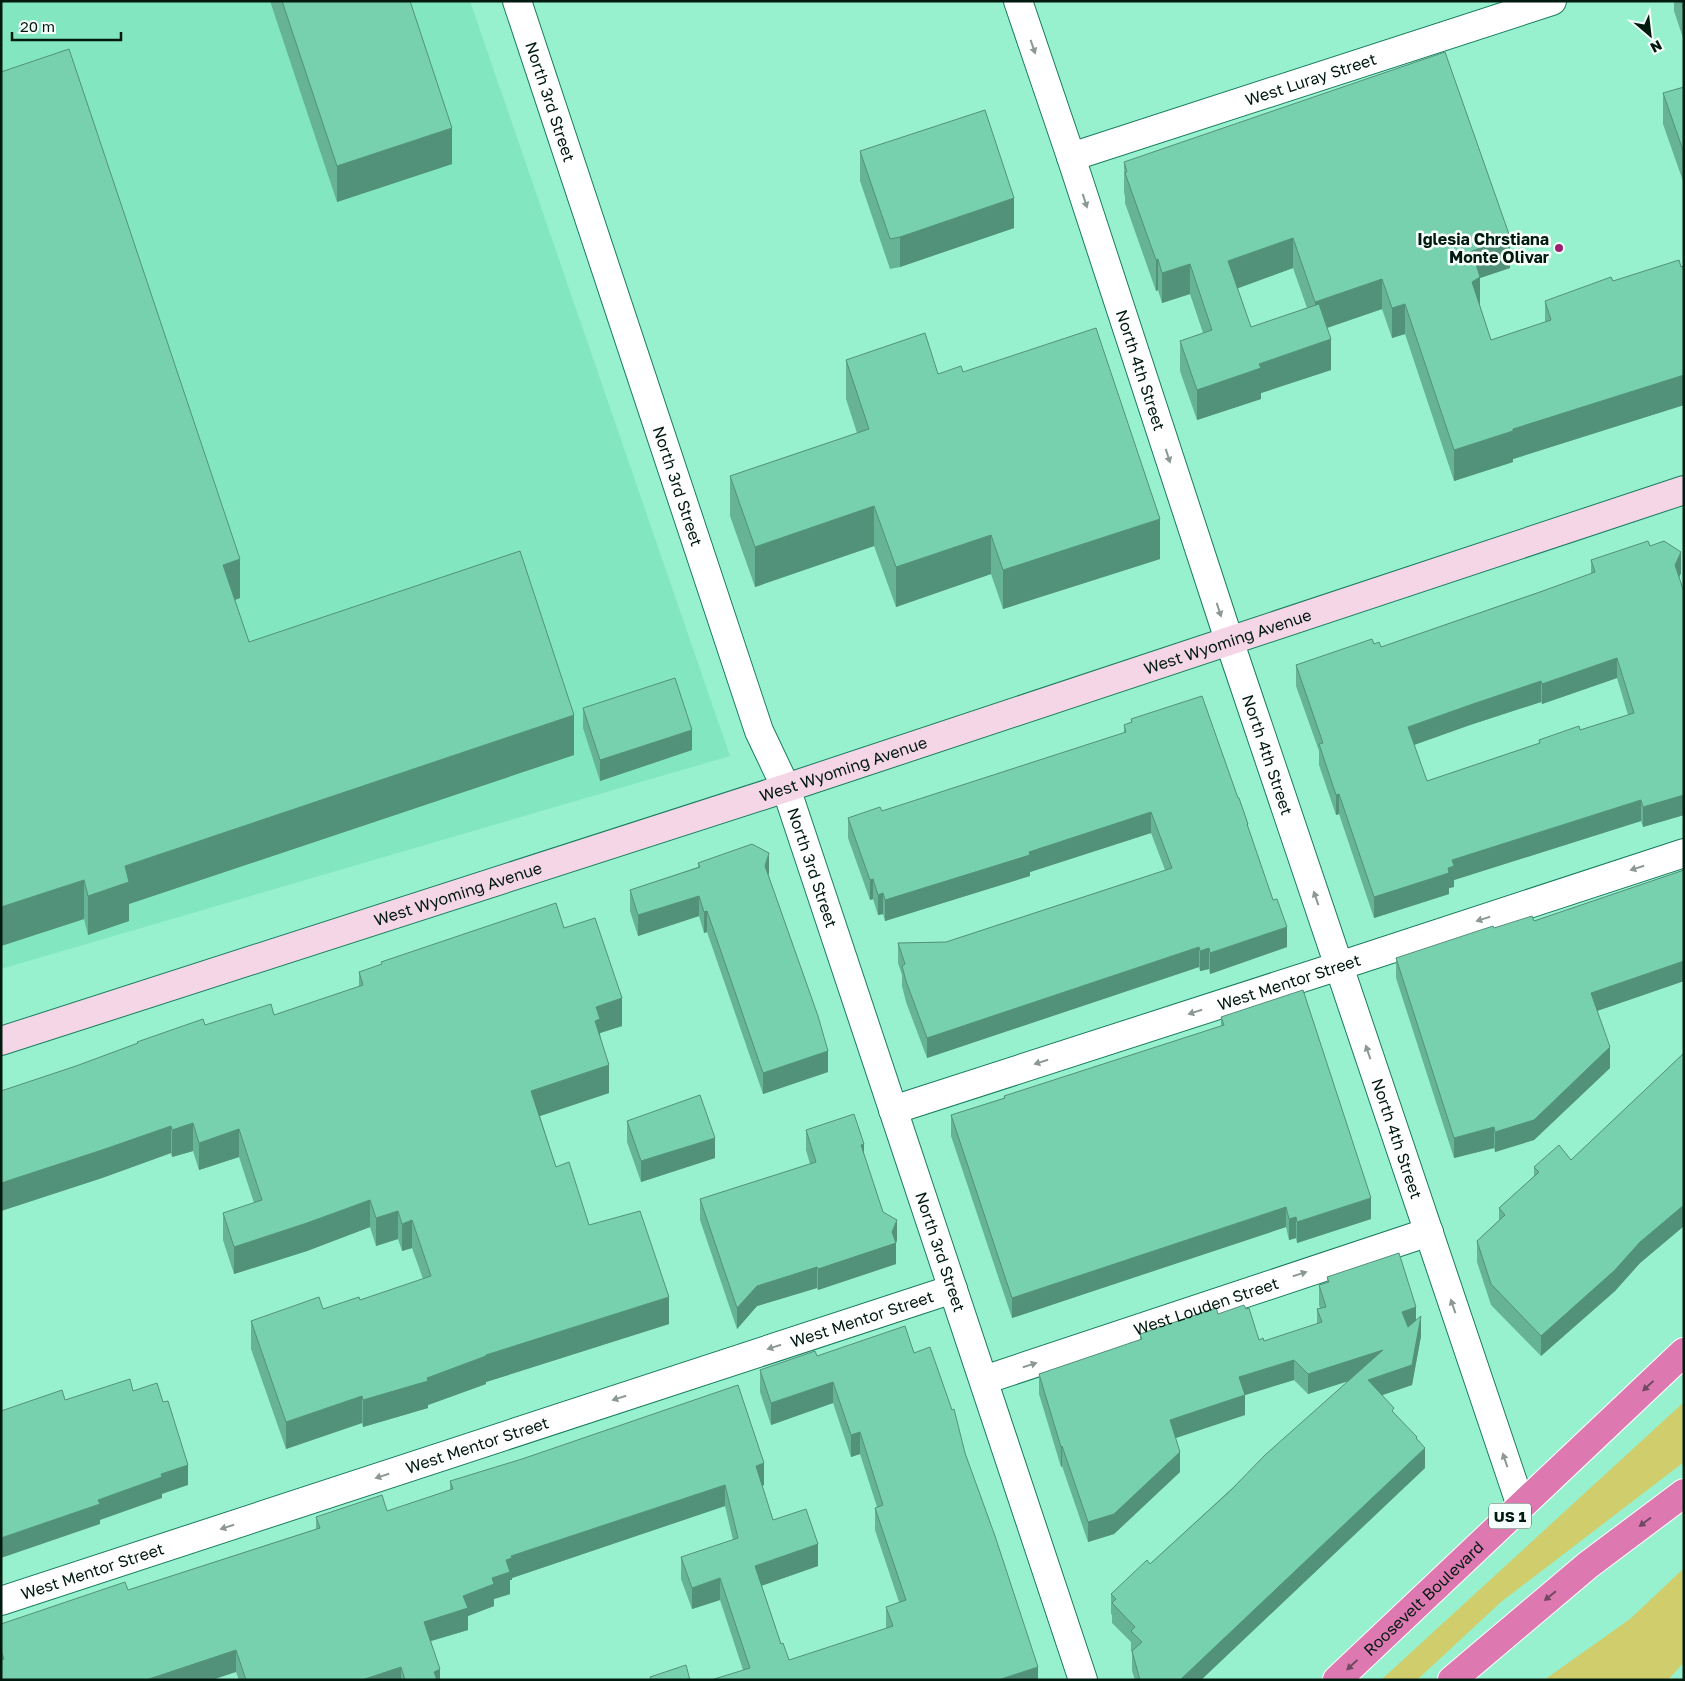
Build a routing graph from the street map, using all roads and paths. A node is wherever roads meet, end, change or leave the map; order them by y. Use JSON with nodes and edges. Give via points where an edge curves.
{"nodes":[{"id":1,"x":517,"y":1,"type":"edge"},
{"id":2,"x":1018,"y":1,"type":"edge"},
{"id":3,"x":1552,"y":1,"type":"edge"},
{"id":4,"x":1070,"y":157,"type":"junction"},
{"id":5,"x":1684,"y":490,"type":"edge"},
{"id":6,"x":1229,"y":640,"type":"junction"},
{"id":7,"x":786,"y":788,"type":"junction"},
{"id":8,"x":1684,"y":853,"type":"edge"},
{"id":9,"x":1339,"y":966,"type":"junction"},
{"id":10,"x":1,"y":1041,"type":"edge"},
{"id":11,"x":893,"y":1110,"type":"junction"},
{"id":12,"x":1429,"y":1232,"type":"junction"},
{"id":13,"x":953,"y":1289,"type":"junction"},
{"id":14,"x":1684,"y":1352,"type":"edge"},
{"id":15,"x":984,"y":1380,"type":"junction"},
{"id":16,"x":1684,"y":1493,"type":"edge"},
{"id":17,"x":1521,"y":1506,"type":"junction"},
{"id":18,"x":1,"y":1601,"type":"edge"},
{"id":19,"x":1083,"y":1680,"type":"edge"},
{"id":20,"x":1337,"y":1680,"type":"edge"},
{"id":21,"x":1452,"y":1680,"type":"edge"}],
"edges":[{"from":1,"to":7,"type":"street","name":"North 3rd Street","via":[[756,722]]},
{"from":2,"to":4,"type":"street","name":"North 4th Street","one_way":true},
{"from":3,"to":4,"type":"street","name":"West Luray Street"},
{"from":4,"to":6,"type":"street","name":"North 4th Street","one_way":true},
{"from":5,"to":6,"type":"street","name":"West Wyoming Avenue"},
{"from":6,"to":7,"type":"street","name":"West Wyoming Avenue"},
{"from":9,"to":6,"type":"street","name":"North 4th Street","one_way":true},
{"from":7,"to":10,"type":"street","name":"West Wyoming Avenue"},
{"from":7,"to":11,"type":"street","name":"North 3rd Street"},
{"from":8,"to":9,"type":"street","name":"West Mentor Street","one_way":true},
{"from":9,"to":11,"type":"street","name":"West Mentor Street","one_way":true},
{"from":12,"to":9,"type":"street","name":"North 4th Street","one_way":true},
{"from":11,"to":13,"type":"street","name":"North 3rd Street"},
{"from":15,"to":12,"type":"street","name":"West Louden Street","one_way":true},
{"from":17,"to":12,"type":"street","name":"North 4th Street","one_way":true},
{"from":13,"to":15,"type":"street","name":"North 3rd Street"},
{"from":13,"to":18,"type":"street","name":"West Mentor Street","one_way":true},
{"from":14,"to":17,"type":"highway","name":"Roosevelt Boulevard","number":"US 1","one_way":true},
{"from":15,"to":19,"type":"street","name":"North 3rd Street"},
{"from":16,"to":21,"type":"highway","one_way":true,"via":[[1588,1566]]},
{"from":17,"to":20,"type":"highway","name":"Roosevelt Boulevard","number":"US 1","one_way":true}]}
